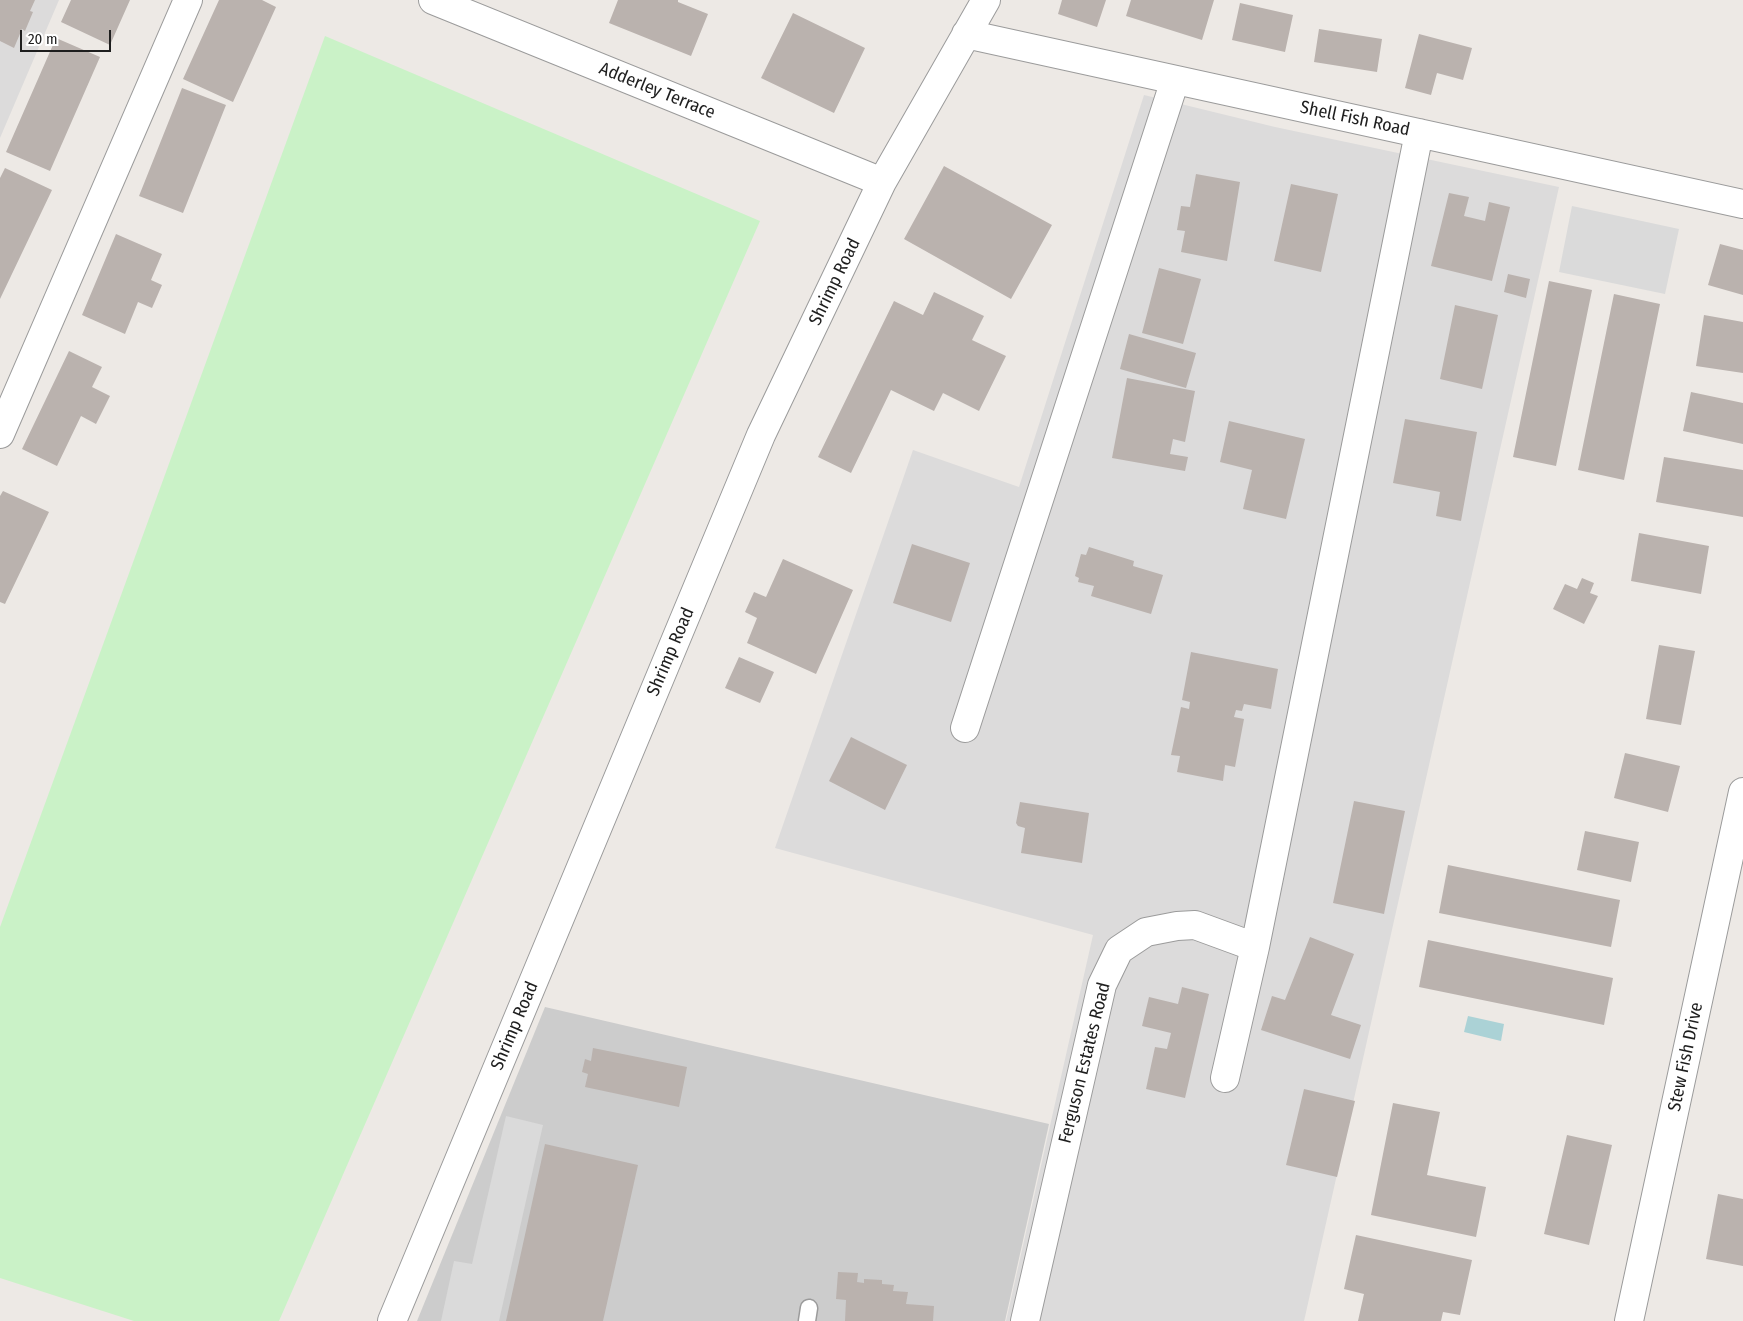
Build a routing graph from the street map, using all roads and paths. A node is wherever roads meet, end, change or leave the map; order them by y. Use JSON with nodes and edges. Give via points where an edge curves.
{"nodes":[{"id":1,"x":188,"y":0,"type":"edge"},
{"id":2,"x":432,"y":0,"type":"edge"},
{"id":3,"x":986,"y":0,"type":"edge"},
{"id":4,"x":966,"y":34,"type":"junction"},
{"id":5,"x":1175,"y":80,"type":"junction"},
{"id":6,"x":1419,"y":133,"type":"junction"},
{"id":7,"x":882,"y":182,"type":"junction"},
{"id":8,"x":1743,"y":204,"type":"edge"},
{"id":9,"x":0,"y":434,"type":"edge"},
{"id":10,"x":965,"y":728,"type":"dead end"},
{"id":11,"x":1743,"y":792,"type":"edge"},
{"id":12,"x":1255,"y":947,"type":"junction"},
{"id":13,"x":1225,"y":1078,"type":"dead end"},
{"id":14,"x":392,"y":1321,"type":"edge"},
{"id":15,"x":1025,"y":1321,"type":"edge"},
{"id":16,"x":1629,"y":1321,"type":"edge"}],
"edges":[{"from":1,"to":9,"type":"street"},
{"from":2,"to":7,"type":"street","name":"Adderley Terrace"},
{"from":3,"to":4,"type":"street","name":"Shrimp Road"},
{"from":4,"to":5,"type":"street","name":"Shell Fish Road"},
{"from":4,"to":7,"type":"street","name":"Shrimp Road"},
{"from":5,"to":6,"type":"street","name":"Shell Fish Road"},
{"from":5,"to":10,"type":"street"},
{"from":6,"to":8,"type":"street","name":"Shell Fish Road"},
{"from":6,"to":12,"type":"street"},
{"from":7,"to":14,"type":"street","name":"Shrimp Road","via":[[761,435]]},
{"from":11,"to":16,"type":"street","name":"Stew Fish Drive"},
{"from":12,"to":13,"type":"street"},
{"from":12,"to":15,"type":"street","name":"Ferguson Estates Road","via":[[1195,925],[1161,927],[1146,932],[1119,950],[1102,986]]}]}
